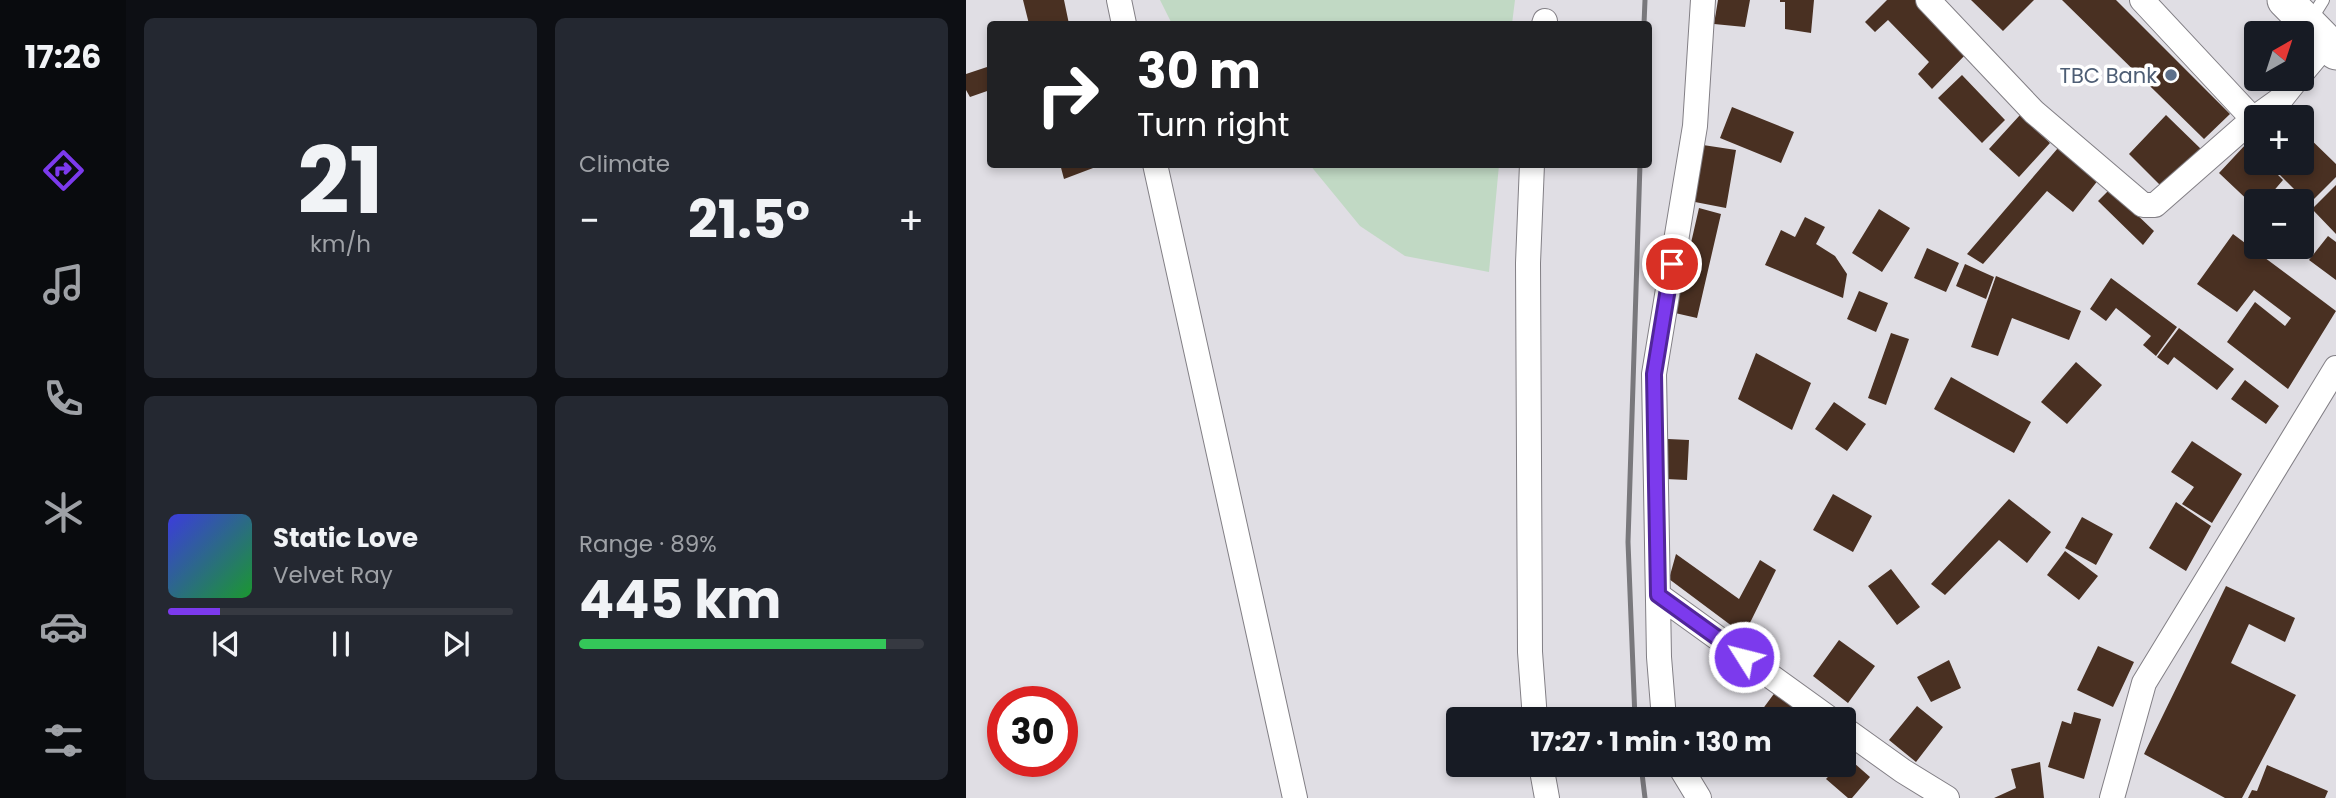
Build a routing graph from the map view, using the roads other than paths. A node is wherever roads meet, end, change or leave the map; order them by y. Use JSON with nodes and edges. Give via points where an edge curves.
{"nodes":[{"id":1,"x":1119,"y":0,"type":"edge"},
{"id":2,"x":1703,"y":0,"type":"edge"},
{"id":3,"x":1928,"y":0,"type":"edge"},
{"id":4,"x":2142,"y":0,"type":"edge"},
{"id":5,"x":1123,"y":21,"type":"edge"},
{"id":6,"x":2287,"y":91,"type":"edge"},
{"id":7,"x":2273,"y":105,"type":"edge"},
{"id":8,"x":2244,"y":109,"type":"edge"},
{"id":9,"x":2244,"y":127,"type":"edge"},
{"id":10,"x":1156,"y":168,"type":"edge"},
{"id":11,"x":1532,"y":168,"type":"edge"},
{"id":12,"x":2336,"y":368,"type":"edge"},
{"id":13,"x":1658,"y":595,"type":"junction"},
{"id":14,"x":1534,"y":707,"type":"edge"},
{"id":15,"x":1663,"y":707,"type":"edge"},
{"id":16,"x":1813,"y":707,"type":"edge"},
{"id":17,"x":1856,"y":737,"type":"edge"},
{"id":18,"x":1543,"y":777,"type":"edge"},
{"id":19,"x":1686,"y":777,"type":"edge"},
{"id":20,"x":1295,"y":798,"type":"edge"},
{"id":21,"x":1547,"y":798,"type":"edge"},
{"id":22,"x":1699,"y":798,"type":"edge"},
{"id":23,"x":1947,"y":798,"type":"edge"},
{"id":24,"x":2112,"y":798,"type":"edge"}],
"edges":[{"from":1,"to":5,"type":"street"},
{"from":2,"to":13,"type":"street","via":[[1695,126],[1654,374]]},
{"from":3,"to":9,"type":"street","via":[[2034,112],[2143,205],[2155,205]]},
{"from":4,"to":8,"type":"street"},
{"from":6,"to":7,"type":"street"},
{"from":10,"to":20,"type":"street"},
{"from":11,"to":14,"type":"street","via":[[1528,264]]},
{"from":12,"to":24,"type":"street","via":[[2144,683]]},
{"from":13,"to":15,"type":"street"},
{"from":13,"to":16,"type":"street"},
{"from":17,"to":23,"type":"street"},
{"from":18,"to":21,"type":"street"},
{"from":19,"to":22,"type":"street"}]}
